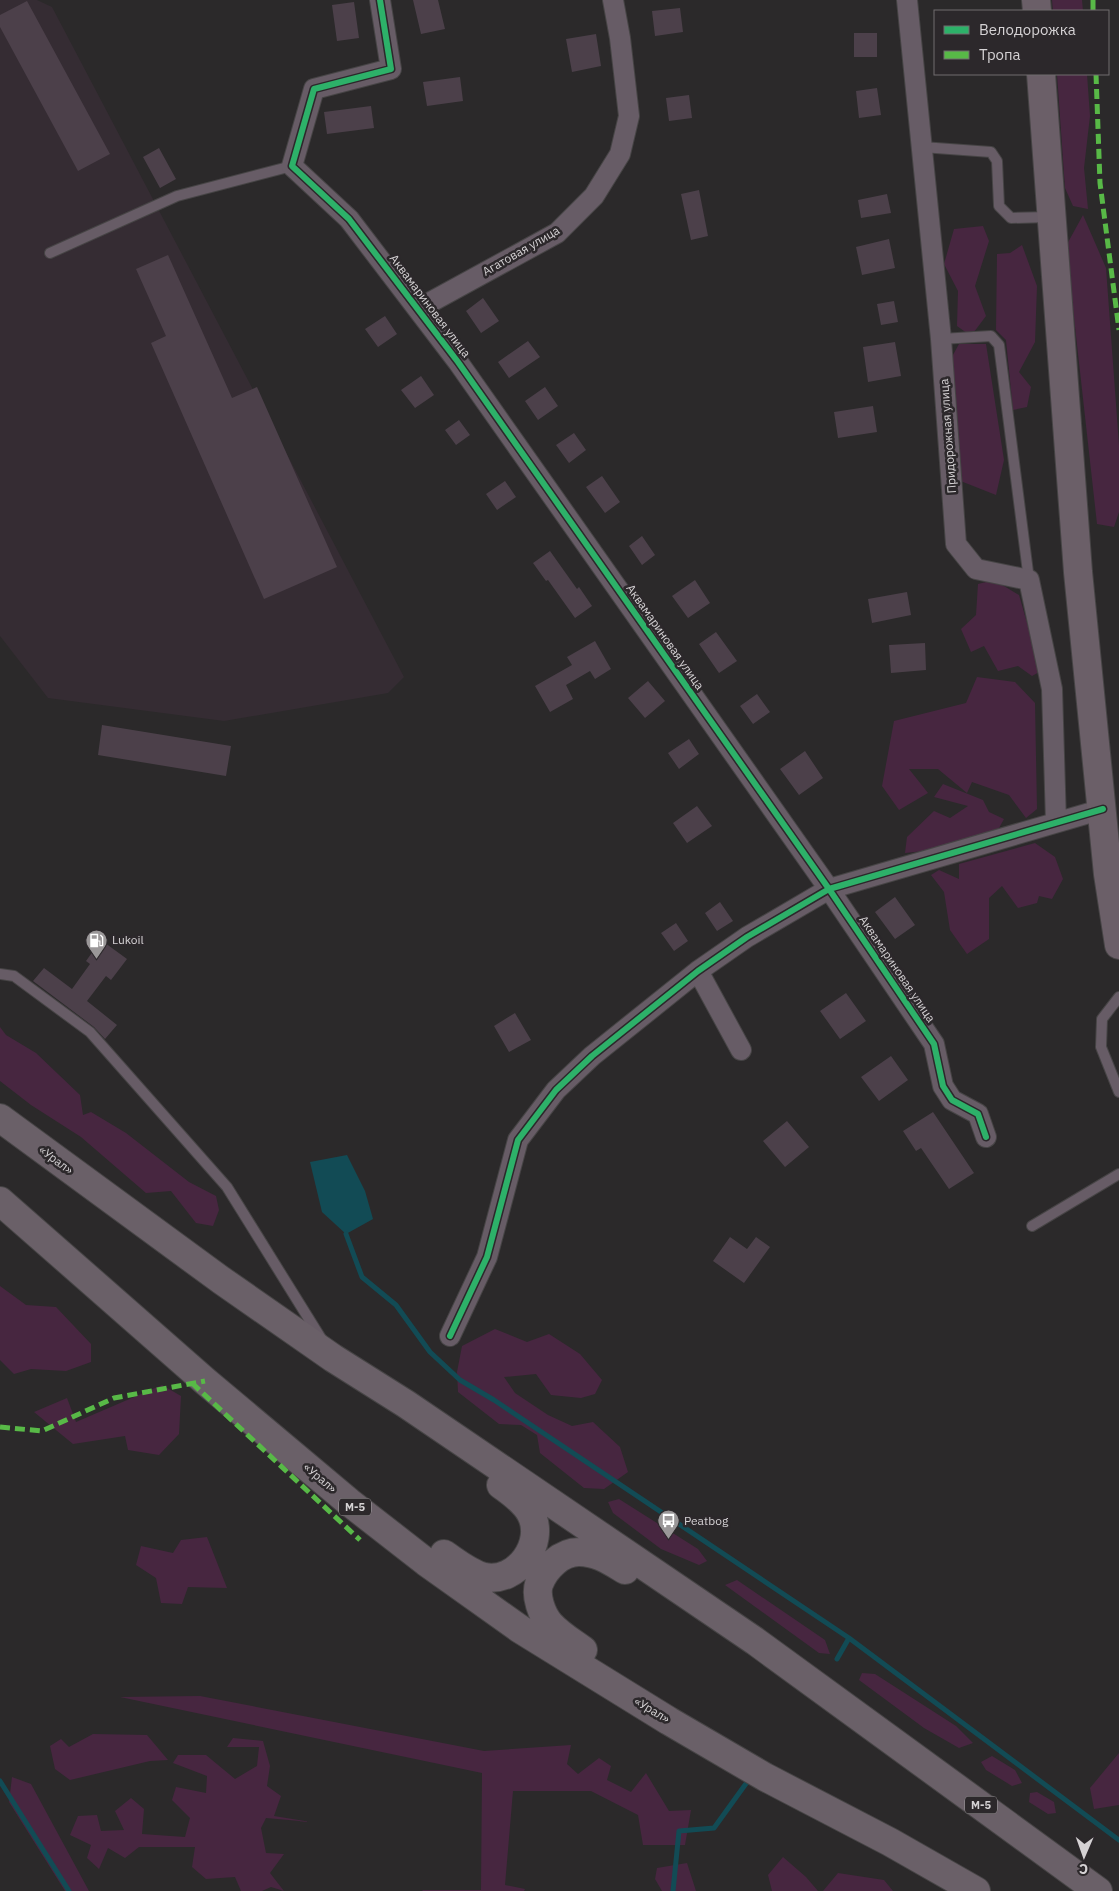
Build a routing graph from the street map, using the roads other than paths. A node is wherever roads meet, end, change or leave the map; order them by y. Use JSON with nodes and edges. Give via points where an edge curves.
{"nodes":[{"id":1,"x":380,"y":0,"type":"edge"},
{"id":2,"x":613,"y":0,"type":"edge"},
{"id":3,"x":907,"y":0,"type":"edge"},
{"id":4,"x":1041,"y":75,"type":"edge"},
{"id":5,"x":922,"y":147,"type":"junction"},
{"id":6,"x":292,"y":166,"type":"junction"},
{"id":7,"x":1052,"y":217,"type":"junction"},
{"id":8,"x":50,"y":253,"type":"dead end"},
{"id":9,"x":418,"y":308,"type":"junction"},
{"id":10,"x":941,"y":339,"type":"junction"},
{"id":11,"x":1029,"y":580,"type":"junction"},
{"id":12,"x":1103,"y":809,"type":"junction"},
{"id":13,"x":1056,"y":822,"type":"junction"},
{"id":14,"x":830,"y":889,"type":"junction"},
{"id":15,"x":1119,"y":945,"type":"edge"},
{"id":16,"x":698,"y":971,"type":"junction"},
{"id":17,"x":0,"y":974,"type":"edge"},
{"id":18,"x":1119,"y":997,"type":"edge"},
{"id":19,"x":741,"y":1050,"type":"dead end"},
{"id":20,"x":1119,"y":1092,"type":"edge"},
{"id":21,"x":0,"y":1118,"type":"edge"},
{"id":22,"x":986,"y":1137,"type":"dead end"},
{"id":23,"x":1119,"y":1174,"type":"edge"},
{"id":24,"x":0,"y":1201,"type":"edge"},
{"id":25,"x":1032,"y":1226,"type":"dead end"},
{"id":26,"x":450,"y":1336,"type":"dead end"},
{"id":27,"x":333,"y":1358,"type":"junction"},
{"id":28,"x":406,"y":1404,"type":"junction"},
{"id":29,"x":349,"y":1502,"type":"junction"},
{"id":30,"x":755,"y":1641,"type":"junction"},
{"id":31,"x":669,"y":1721,"type":"junction"},
{"id":32,"x":976,"y":1891,"type":"edge"},
{"id":33,"x":1098,"y":1891,"type":"edge"}],
"edges":[{"from":1,"to":6,"type":"street","via":[[392,69],[314,89]]},
{"from":2,"to":9,"type":"street","name":"Агатовая улица","via":[[629,116],[620,154],[594,196],[557,233]]},
{"from":3,"to":5,"type":"street","name":"Придорожная улица"},
{"from":4,"to":7,"type":"main road"},
{"from":5,"to":7,"type":"lane","via":[[991,152],[997,161],[999,206],[1011,218]]},
{"from":5,"to":10,"type":"street","name":"Придорожная улица"},
{"from":6,"to":8,"type":"lane","via":[[177,196]]},
{"from":6,"to":9,"type":"street","name":"Аквамариновая улица","via":[[349,219]]},
{"from":7,"to":12,"type":"main road","via":[[1078,572]]},
{"from":9,"to":14,"type":"street","name":"Аквамариновая улица"},
{"from":10,"to":11,"type":"street","name":"Придорожная улица","via":[[956,544],[976,569]]},
{"from":10,"to":11,"type":"lane","via":[[991,336],[999,345]]},
{"from":11,"to":13,"type":"street","via":[[1052,689]]},
{"from":12,"to":13,"type":"street"},
{"from":12,"to":15,"type":"main road","via":[[1108,874]]},
{"from":13,"to":14,"type":"street"},
{"from":14,"to":16,"type":"street","via":[[747,937]]},
{"from":14,"to":22,"type":"street","name":"Аквамариновая улица","via":[[934,1044],[943,1086],[952,1100],[978,1114]]},
{"from":16,"to":19,"type":"street"},
{"from":16,"to":26,"type":"street","via":[[563,1083],[518,1140],[487,1257]]},
{"from":17,"to":27,"type":"lane","via":[[14,976],[90,1032],[227,1187]]},
{"from":18,"to":20,"type":"lane","via":[[1102,1019],[1102,1047]]},
{"from":21,"to":27,"type":"highway","name":"«Урал»","number":"М-5","via":[[220,1280]]},
{"from":23,"to":25,"type":"lane"},
{"from":24,"to":29,"type":"highway","name":"«Урал»","number":"М-5"},
{"from":27,"to":28,"type":"highway","number":"М-5"},
{"from":28,"to":29,"type":"highway","via":[[453,1450],[515,1495],[531,1513],[536,1529],[529,1554],[518,1568],[503,1576],[485,1577]]},
{"from":28,"to":30,"type":"highway","number":"М-5"},
{"from":29,"to":31,"type":"highway","name":"«Урал»","number":"М-5","via":[[520,1629]]},
{"from":30,"to":31,"type":"highway","via":[[696,1615],[592,1553],[576,1552],[561,1557],[548,1569],[539,1585],[538,1595],[549,1623],[568,1640],[640,1688]]},
{"from":30,"to":33,"type":"highway","number":"М-5"},
{"from":31,"to":32,"type":"highway","name":"«Урал»","number":"М-5"}]}
